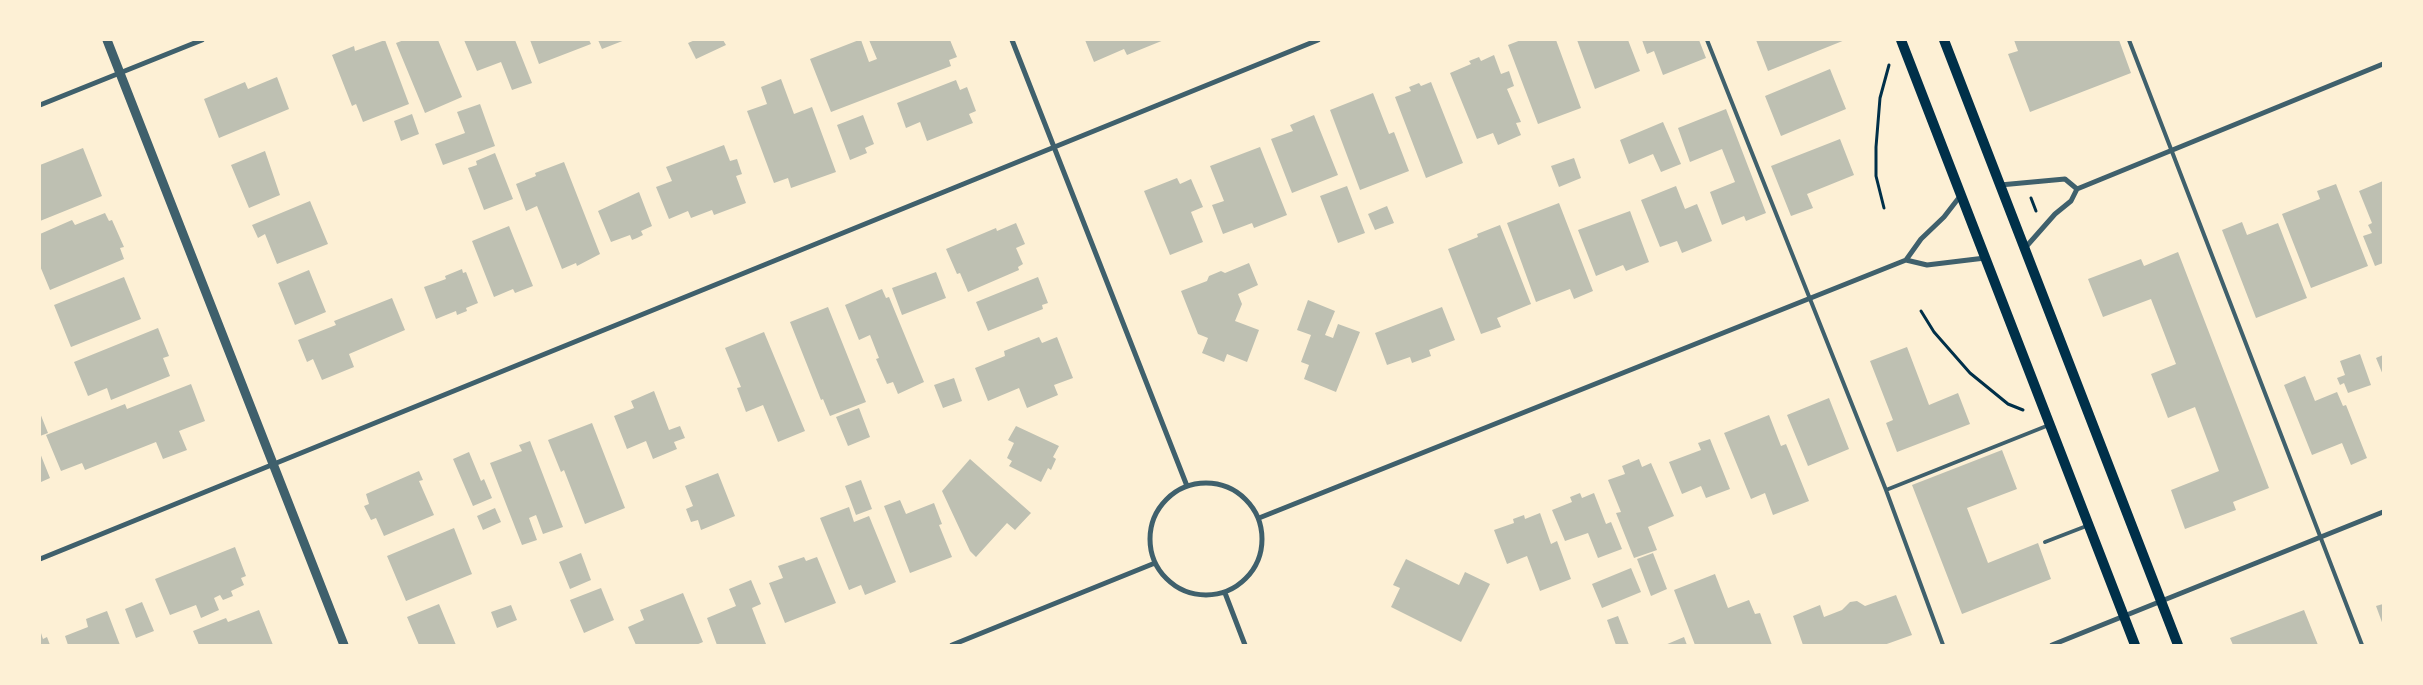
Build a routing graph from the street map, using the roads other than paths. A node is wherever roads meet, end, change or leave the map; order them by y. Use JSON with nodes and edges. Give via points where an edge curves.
{"nodes":[{"id":1,"x":107,"y":40,"type":"edge"},
{"id":2,"x":202,"y":40,"type":"edge"},
{"id":3,"x":1012,"y":40,"type":"edge"},
{"id":4,"x":1318,"y":40,"type":"edge"},
{"id":5,"x":1708,"y":40,"type":"edge"},
{"id":6,"x":1901,"y":40,"type":"edge"},
{"id":7,"x":1944,"y":40,"type":"edge"},
{"id":8,"x":2129,"y":40,"type":"edge"},
{"id":9,"x":2383,"y":64,"type":"edge"},
{"id":10,"x":120,"y":72,"type":"junction"},
{"id":11,"x":40,"y":105,"type":"edge"},
{"id":12,"x":1055,"y":147,"type":"junction"},
{"id":13,"x":2171,"y":150,"type":"junction"},
{"id":14,"x":2000,"y":185,"type":"junction"},
{"id":15,"x":2077,"y":189,"type":"junction"},
{"id":16,"x":1962,"y":195,"type":"junction"},
{"id":17,"x":2025,"y":248,"type":"junction"},
{"id":18,"x":1986,"y":258,"type":"junction"},
{"id":19,"x":1906,"y":260,"type":"junction"},
{"id":20,"x":1809,"y":299,"type":"junction"},
{"id":21,"x":2050,"y":425,"type":"junction"},
{"id":22,"x":272,"y":464,"type":"junction"},
{"id":23,"x":1187,"y":486,"type":"junction"},
{"id":24,"x":1886,"y":490,"type":"junction"},
{"id":25,"x":2383,"y":512,"type":"edge"},
{"id":26,"x":1259,"y":518,"type":"junction"},
{"id":27,"x":2089,"y":525,"type":"junction"},
{"id":28,"x":2321,"y":537,"type":"junction"},
{"id":29,"x":2045,"y":542,"type":"dead end"},
{"id":30,"x":40,"y":559,"type":"edge"},
{"id":31,"x":1155,"y":563,"type":"junction"},
{"id":32,"x":1225,"y":593,"type":"junction"},
{"id":33,"x":2161,"y":600,"type":"junction"},
{"id":34,"x":2124,"y":616,"type":"junction"},
{"id":35,"x":344,"y":645,"type":"edge"},
{"id":36,"x":952,"y":645,"type":"edge"},
{"id":37,"x":1245,"y":645,"type":"edge"},
{"id":38,"x":1943,"y":645,"type":"edge"},
{"id":39,"x":2052,"y":645,"type":"edge"},
{"id":40,"x":2135,"y":645,"type":"edge"},
{"id":41,"x":2178,"y":645,"type":"edge"},
{"id":42,"x":2362,"y":645,"type":"edge"}],
"edges":[{"from":1,"to":10,"type":"street"},
{"from":2,"to":10,"type":"street"},
{"from":3,"to":12,"type":"street"},
{"from":4,"to":12,"type":"street"},
{"from":5,"to":20,"type":"lane"},
{"from":6,"to":16,"type":"main road"},
{"from":7,"to":14,"type":"main road"},
{"from":8,"to":13,"type":"lane"},
{"from":9,"to":13,"type":"street"},
{"from":10,"to":11,"type":"street"},
{"from":10,"to":22,"type":"street"},
{"from":12,"to":22,"type":"street"},
{"from":12,"to":23,"type":"street"},
{"from":13,"to":15,"type":"street"},
{"from":13,"to":28,"type":"lane"},
{"from":14,"to":15,"type":"street","via":[[2065,179]]},
{"from":14,"to":17,"type":"main road"},
{"from":15,"to":17,"type":"street","via":[[2071,201]]},
{"from":16,"to":18,"type":"main road"},
{"from":16,"to":19,"type":"street"},
{"from":17,"to":33,"type":"main road"},
{"from":18,"to":19,"type":"street","via":[[1927,265]]},
{"from":18,"to":21,"type":"main road"},
{"from":19,"to":20,"type":"street"},
{"from":20,"to":24,"type":"lane"},
{"from":20,"to":26,"type":"street"},
{"from":21,"to":24,"type":"lane"},
{"from":21,"to":27,"type":"main road"},
{"from":22,"to":30,"type":"street"},
{"from":22,"to":35,"type":"street"},
{"from":23,"to":26,"type":"street","via":[[1221,485],[1237,492],[1250,503]]},
{"from":23,"to":31,"type":"street","via":[[1162,504],[1154,518],[1150,548]]},
{"from":24,"to":38,"type":"lane"},
{"from":25,"to":28,"type":"street"},
{"from":26,"to":32,"type":"street","via":[[1263,536],[1261,554],[1253,571],[1241,584]]},
{"from":27,"to":29,"type":"lane"},
{"from":27,"to":34,"type":"main road"},
{"from":28,"to":33,"type":"street"},
{"from":28,"to":42,"type":"lane"},
{"from":31,"to":32,"type":"street","via":[[1164,577],[1184,591],[1208,596]]},
{"from":31,"to":36,"type":"street"},
{"from":32,"to":37,"type":"street"},
{"from":33,"to":34,"type":"street"},
{"from":33,"to":41,"type":"main road"},
{"from":34,"to":39,"type":"street"},
{"from":34,"to":40,"type":"main road"}]}
